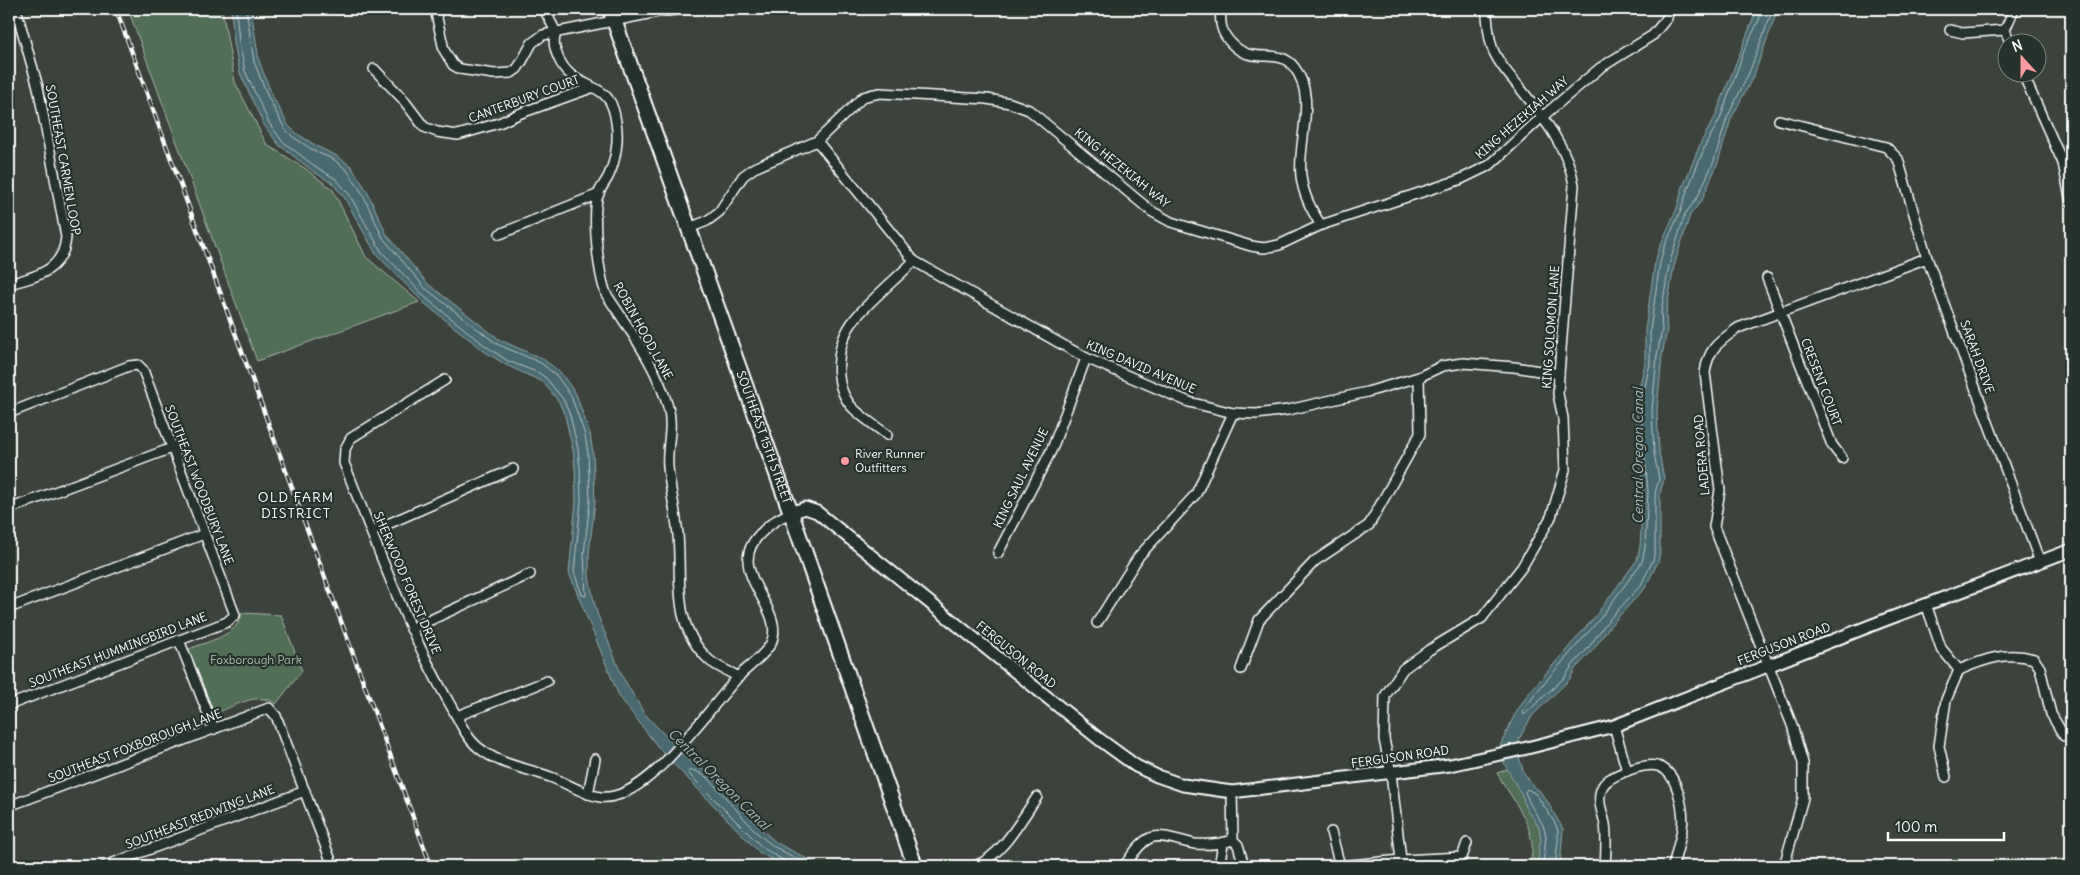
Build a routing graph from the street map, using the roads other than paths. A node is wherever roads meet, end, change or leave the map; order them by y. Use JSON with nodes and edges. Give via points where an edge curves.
{"nodes":[{"id":1,"x":16,"y":9,"type":"edge"},
{"id":2,"x":435,"y":9,"type":"edge"},
{"id":3,"x":544,"y":9,"type":"edge"},
{"id":4,"x":684,"y":9,"type":"edge"},
{"id":5,"x":1220,"y":9,"type":"edge"},
{"id":6,"x":1486,"y":9,"type":"edge"},
{"id":7,"x":1669,"y":9,"type":"edge"},
{"id":8,"x":2014,"y":9,"type":"edge"},
{"id":9,"x":613,"y":15,"type":"edge"},
{"id":10,"x":1950,"y":30,"type":"dead end"},
{"id":11,"x":2005,"y":30,"type":"joint"},
{"id":12,"x":556,"y":32,"type":"junction"},
{"id":13,"x":374,"y":70,"type":"dead end"},
{"id":14,"x":2027,"y":82,"type":"edge"},
{"id":15,"x":591,"y":88,"type":"junction"},
{"id":16,"x":1542,"y":117,"type":"junction"},
{"id":17,"x":1780,"y":120,"type":"dead end"},
{"id":18,"x":817,"y":141,"type":"junction"},
{"id":19,"x":599,"y":194,"type":"junction"},
{"id":20,"x":2071,"y":202,"type":"edge"},
{"id":21,"x":1321,"y":225,"type":"junction"},
{"id":22,"x":689,"y":228,"type":"junction"},
{"id":23,"x":500,"y":234,"type":"dead end"},
{"id":24,"x":1927,"y":258,"type":"junction"},
{"id":25,"x":914,"y":261,"type":"junction"},
{"id":26,"x":1767,"y":278,"type":"dead end"},
{"id":27,"x":9,"y":284,"type":"edge"},
{"id":28,"x":1781,"y":312,"type":"junction"},
{"id":29,"x":1086,"y":358,"type":"junction"},
{"id":30,"x":1559,"y":374,"type":"junction"},
{"id":31,"x":1419,"y":377,"type":"junction"},
{"id":32,"x":445,"y":380,"type":"dead end"},
{"id":33,"x":9,"y":413,"type":"edge"},
{"id":34,"x":1232,"y":413,"type":"junction"},
{"id":35,"x":888,"y":435,"type":"dead end"},
{"id":36,"x":172,"y":448,"type":"junction"},
{"id":37,"x":1842,"y":458,"type":"dead end"},
{"id":38,"x":513,"y":469,"type":"dead end"},
{"id":39,"x":9,"y":509,"type":"edge"},
{"id":40,"x":791,"y":513,"type":"junction"},
{"id":41,"x":372,"y":531,"type":"junction"},
{"id":42,"x":204,"y":534,"type":"junction"},
{"id":43,"x":2071,"y":550,"type":"edge"},
{"id":44,"x":998,"y":553,"type":"dead end"},
{"id":45,"x":2040,"y":562,"type":"junction"},
{"id":46,"x":530,"y":574,"type":"dead end"},
{"id":47,"x":1926,"y":604,"type":"junction"},
{"id":48,"x":9,"y":608,"type":"edge"},
{"id":49,"x":235,"y":615,"type":"joint"},
{"id":50,"x":1097,"y":623,"type":"dead end"},
{"id":51,"x":410,"y":629,"type":"junction"},
{"id":52,"x":179,"y":640,"type":"junction"},
{"id":53,"x":1767,"y":665,"type":"junction"},
{"id":54,"x":1241,"y":669,"type":"dead end"},
{"id":55,"x":1959,"y":670,"type":"junction"},
{"id":56,"x":739,"y":677,"type":"junction"},
{"id":57,"x":547,"y":681,"type":"dead end"},
{"id":58,"x":9,"y":705,"type":"edge"},
{"id":59,"x":457,"y":716,"type":"junction"},
{"id":60,"x":1614,"y":726,"type":"junction"},
{"id":61,"x":214,"y":729,"type":"junction"},
{"id":62,"x":2064,"y":736,"type":"dead end"},
{"id":63,"x":594,"y":759,"type":"dead end"},
{"id":64,"x":1627,"y":771,"type":"junction"},
{"id":65,"x":1391,"y":773,"type":"junction"},
{"id":66,"x":1946,"y":776,"type":"dead end"},
{"id":67,"x":305,"y":791,"type":"junction"},
{"id":68,"x":1232,"y":792,"type":"junction"},
{"id":69,"x":588,"y":794,"type":"junction"},
{"id":70,"x":1037,"y":797,"type":"dead end"},
{"id":71,"x":9,"y":806,"type":"edge"},
{"id":72,"x":1331,"y":832,"type":"dead end"},
{"id":73,"x":1233,"y":840,"type":"junction"},
{"id":74,"x":1468,"y":843,"type":"dead end"},
{"id":75,"x":1223,"y":844,"type":"junction"},
{"id":76,"x":1401,"y":860,"type":"junction"},
{"id":77,"x":105,"y":866,"type":"edge"},
{"id":78,"x":333,"y":866,"type":"edge"},
{"id":79,"x":915,"y":866,"type":"edge"},
{"id":80,"x":975,"y":866,"type":"edge"},
{"id":81,"x":1124,"y":866,"type":"edge"},
{"id":82,"x":1219,"y":866,"type":"edge"},
{"id":83,"x":1244,"y":866,"type":"edge"},
{"id":84,"x":1340,"y":866,"type":"edge"},
{"id":85,"x":1605,"y":866,"type":"edge"},
{"id":86,"x":1673,"y":866,"type":"edge"},
{"id":87,"x":1784,"y":866,"type":"edge"}],
"edges":[{"from":1,"to":27,"type":"street","name":"SOUTHEAST CARMEN LOOP","via":[[38,87],[66,237],[62,258],[54,266],[29,279]]},
{"from":2,"to":12,"type":"street","via":[[444,50],[453,65],[460,69],[511,73],[517,69],[532,43],[542,35]]},
{"from":3,"to":12,"type":"street"},
{"from":4,"to":9,"type":"street"},
{"from":5,"to":21,"type":"street","via":[[1222,28],[1228,40],[1248,54],[1277,55],[1294,66],[1301,80],[1305,100],[1300,175],[1310,207]]},
{"from":6,"to":16,"type":"street","name":"KING SOLOMON LANE","via":[[1492,47]]},
{"from":7,"to":16,"type":"street","name":"KING HEZEKIAH WAY","via":[[1667,18],[1653,35],[1600,68]]},
{"from":8,"to":11,"type":"street"},
{"from":9,"to":12,"type":"street"},
{"from":9,"to":22,"type":"main road","name":"SOUTHEAST 15TH STREET"},
{"from":10,"to":11,"type":"street","via":[[1963,33]]},
{"from":12,"to":15,"type":"street","name":"ROBIN HOOD LANE","via":[[553,41],[560,63],[572,77]]},
{"from":13,"to":15,"type":"street","name":"CANTERBURY COURT","via":[[402,98],[424,127],[458,135],[499,124],[521,112]]},
{"from":14,"to":20,"type":"street","via":[[2063,163]]},
{"from":15,"to":19,"type":"street","name":"ROBIN HOOD LANE","via":[[609,100],[618,129],[617,149],[610,174]]},
{"from":16,"to":21,"type":"street","name":"KING HEZEKIAH WAY","via":[[1490,166],[1459,180]]},
{"from":16,"to":30,"type":"street","name":"KING SOLOMON LANE","via":[[1566,158],[1574,185]]},
{"from":17,"to":24,"type":"street","name":"SARAH DRIVE","via":[[1886,147],[1898,159]]},
{"from":18,"to":21,"type":"street","name":"KING HEZEKIAH WAY","via":[[870,95],[986,99],[1029,110],[1151,211],[1171,222],[1264,248],[1279,245]]},
{"from":18,"to":22,"type":"street","name":"KING HEZEKIAH WAY","via":[[754,168],[743,176],[719,212]]},
{"from":18,"to":25,"type":"street","name":"KING DAVID AVENUE"},
{"from":19,"to":23,"type":"street"},
{"from":19,"to":56,"type":"street","name":"ROBIN HOOD LANE","via":[[596,212],[602,282],[606,294],[653,370],[669,408],[672,426],[668,467],[678,534],[679,597],[683,617],[692,640],[710,661]]},
{"from":22,"to":40,"type":"main road","name":"SOUTHEAST 15TH STREET"},
{"from":24,"to":28,"type":"street","name":"LADERA ROAD"},
{"from":24,"to":45,"type":"street","name":"SARAH DRIVE"},
{"from":25,"to":29,"type":"street","name":"KING DAVID AVENUE"},
{"from":25,"to":35,"type":"street","via":[[854,320],[846,334],[838,367],[839,383],[852,407]]},
{"from":26,"to":28,"type":"street","name":"CRESENT COURT"},
{"from":28,"to":37,"type":"street","name":"CRESENT COURT","via":[[1832,445]]},
{"from":28,"to":53,"type":"street","name":"LADERA ROAD","via":[[1738,328],[1716,344],[1707,358],[1705,373],[1720,490],[1714,528]]},
{"from":29,"to":34,"type":"street","name":"KING DAVID AVENUE","via":[[1189,402]]},
{"from":29,"to":44,"type":"street","name":"KING SAUL AVENUE","via":[[1052,449]]},
{"from":30,"to":31,"type":"street","name":"KING DAVID AVENUE","via":[[1464,363],[1442,366]]},
{"from":30,"to":65,"type":"street","name":"KING SOLOMON LANE","via":[[1565,470],[1551,517],[1522,567],[1482,618],[1402,668],[1385,696],[1384,738]]},
{"from":31,"to":34,"type":"street","name":"KING DAVID AVENUE","via":[[1288,410]]},
{"from":31,"to":54,"type":"street","via":[[1420,434],[1370,525],[1315,561],[1260,620]]},
{"from":32,"to":41,"type":"street","name":"SHERWOOD FOREST DRIVE","via":[[351,438],[345,449],[344,463]]},
{"from":33,"to":36,"type":"street","name":"SOUTHEAST WOODBURY LANE","via":[[129,366],[138,366],[143,370]]},
{"from":34,"to":50,"type":"street","via":[[1196,494],[1139,556]]},
{"from":36,"to":39,"type":"street"},
{"from":36,"to":42,"type":"street","name":"SOUTHEAST WOODBURY LANE"},
{"from":38,"to":41,"type":"street"},
{"from":40,"to":56,"type":"street","name":"SHERWOOD FOREST DRIVE","via":[[777,518],[752,543],[748,563],[770,614],[774,632],[771,644]]},
{"from":40,"to":68,"type":"street","name":"FERGUSON ROAD","via":[[805,508],[817,512],[1136,766],[1183,785]]},
{"from":40,"to":79,"type":"main road","name":"SOUTHEAST 15TH STREET"},
{"from":41,"to":51,"type":"street","name":"SHERWOOD FOREST DRIVE"},
{"from":42,"to":48,"type":"street"},
{"from":42,"to":49,"type":"street","name":"SOUTHEAST WOODBURY LANE"},
{"from":43,"to":45,"type":"street","name":"FERGUSON ROAD"},
{"from":45,"to":47,"type":"street","name":"FERGUSON ROAD"},
{"from":46,"to":51,"type":"street"},
{"from":47,"to":53,"type":"street","name":"FERGUSON ROAD"},
{"from":47,"to":55,"type":"street","via":[[1941,648]]},
{"from":49,"to":52,"type":"street","name":"SOUTHEAST HUMMINGBIRD LANE","via":[[227,622]]},
{"from":51,"to":59,"type":"street","name":"SHERWOOD FOREST DRIVE"},
{"from":52,"to":58,"type":"street","name":"SOUTHEAST HUMMINGBIRD LANE"},
{"from":52,"to":61,"type":"street"},
{"from":53,"to":60,"type":"street","name":"FERGUSON ROAD"},
{"from":53,"to":87,"type":"street","name":"LADERA ROAD","via":[[1792,725],[1803,763],[1803,798]]},
{"from":55,"to":62,"type":"street","via":[[1992,656],[2020,655],[2034,659],[2040,668],[2050,714]]},
{"from":55,"to":66,"type":"street","via":[[1946,700],[1939,746]]},
{"from":56,"to":69,"type":"street","name":"SHERWOOD FOREST DRIVE","via":[[680,746],[639,785],[601,797]]},
{"from":57,"to":59,"type":"street"},
{"from":59,"to":69,"type":"street","name":"SHERWOOD FOREST DRIVE","via":[[477,746],[491,757],[551,777]]},
{"from":60,"to":64,"type":"street"},
{"from":60,"to":65,"type":"street","name":"FERGUSON ROAD","via":[[1500,754]]},
{"from":61,"to":67,"type":"street","name":"SOUTHEAST FOXBOROUGH LANE","via":[[269,708],[276,716]]},
{"from":61,"to":71,"type":"street","name":"SOUTHEAST FOXBOROUGH LANE"},
{"from":63,"to":69,"type":"street"},
{"from":64,"to":85,"type":"street","via":[[1605,783],[1600,795],[1606,832]]},
{"from":64,"to":86,"type":"street","via":[[1658,765],[1674,779],[1682,810],[1682,829]]},
{"from":65,"to":68,"type":"street","name":"FERGUSON ROAD"},
{"from":65,"to":76,"type":"street","name":"KING SOLOMON LANE"},
{"from":67,"to":77,"type":"street","name":"SOUTHEAST REDWING LANE"},
{"from":67,"to":78,"type":"street"},
{"from":68,"to":73,"type":"street"},
{"from":70,"to":80,"type":"street","via":[[1004,844],[984,863]]},
{"from":72,"to":84,"type":"street"},
{"from":73,"to":75,"type":"street"},
{"from":73,"to":83,"type":"street","via":[[1238,845]]},
{"from":74,"to":76,"type":"street","via":[[1462,857]]},
{"from":75,"to":81,"type":"street","via":[[1196,844],[1156,836],[1140,846]]},
{"from":75,"to":82,"type":"street"},
{"from":76,"to":84,"type":"street"}]}
